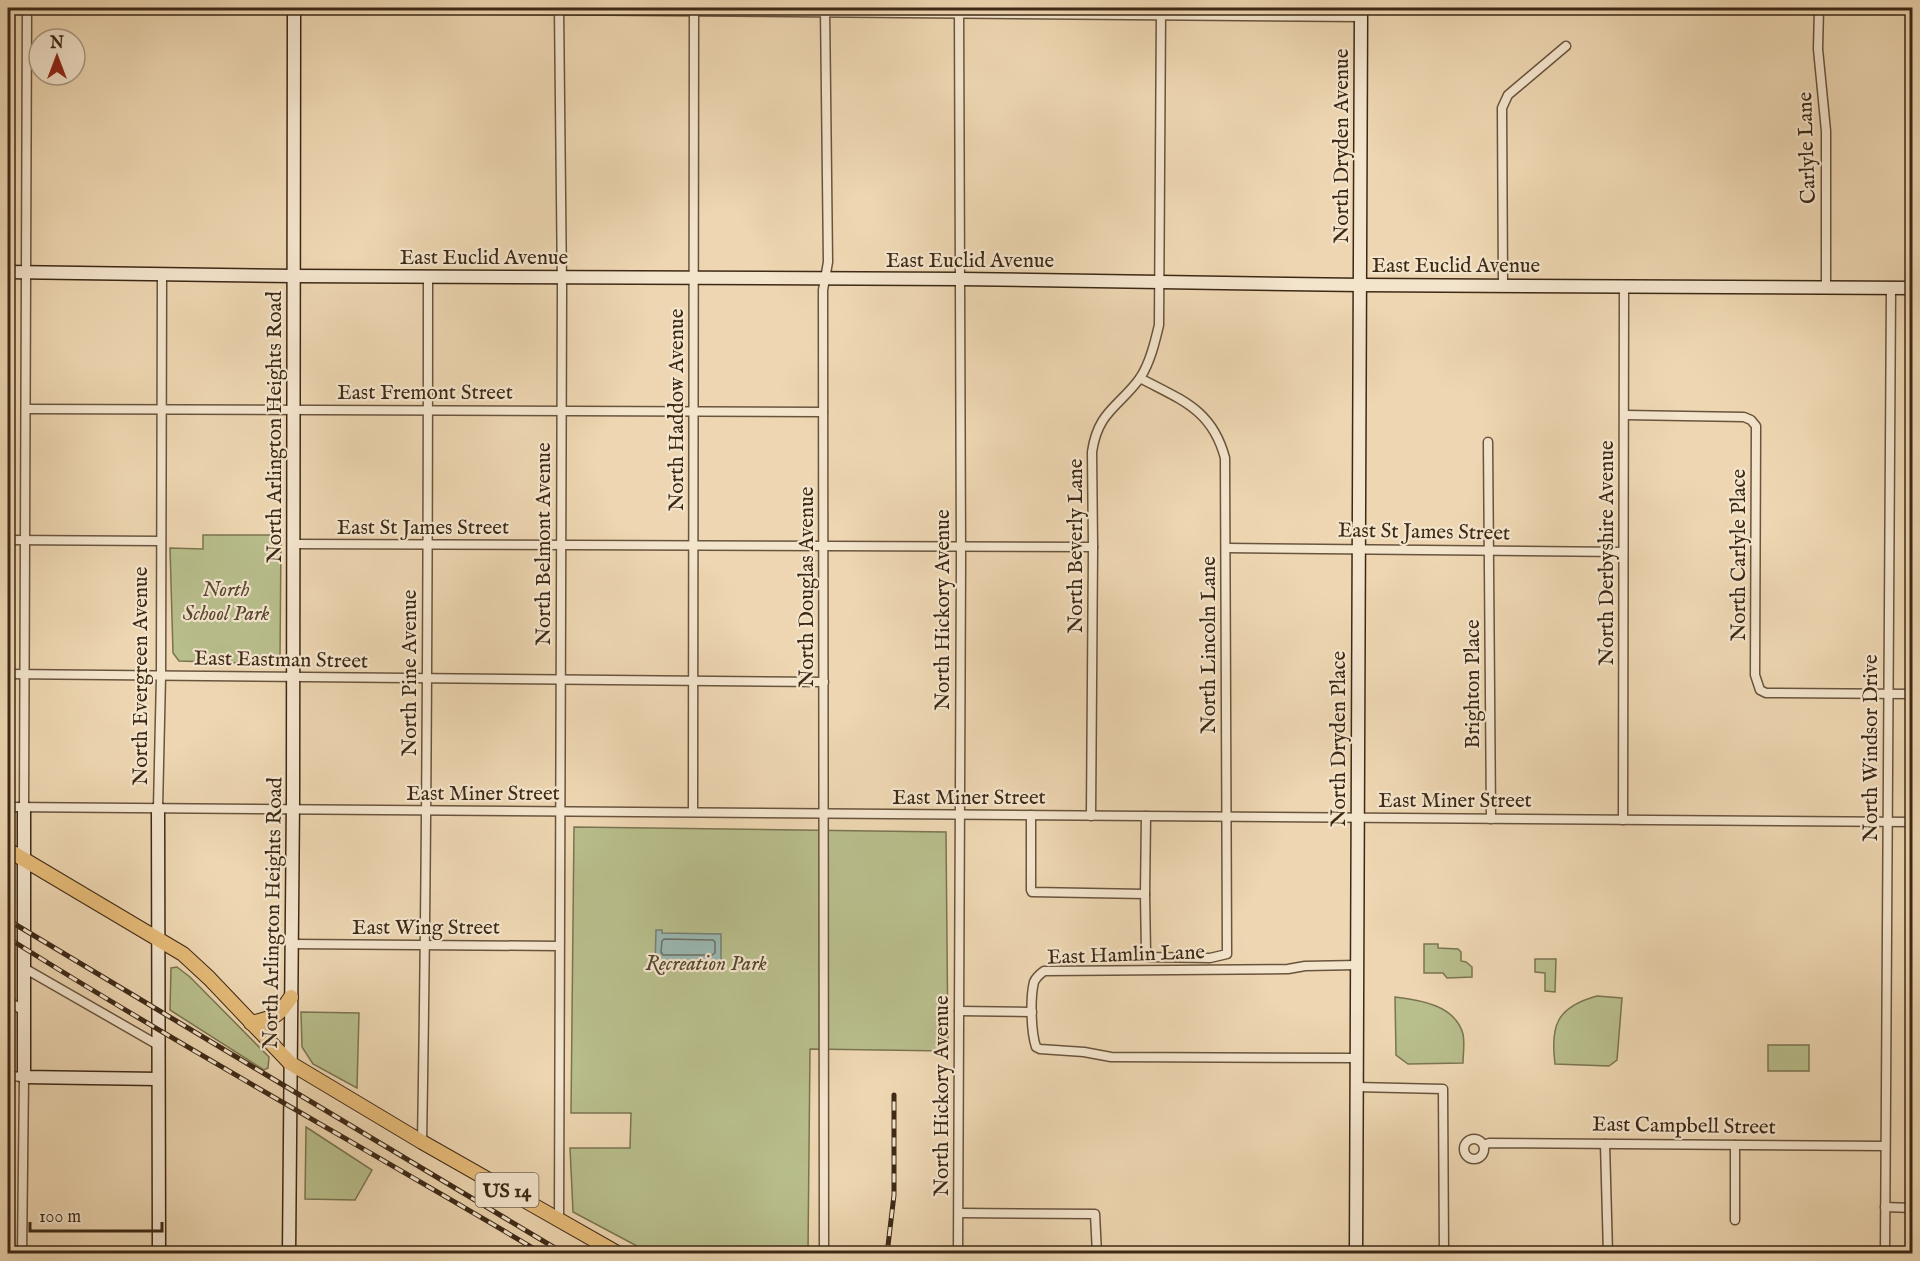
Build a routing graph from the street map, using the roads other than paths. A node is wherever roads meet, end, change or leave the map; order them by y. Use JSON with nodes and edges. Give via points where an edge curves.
{"nodes":[{"id":1,"x":27,"y":8,"type":"edge"},
{"id":2,"x":294,"y":8,"type":"edge"},
{"id":3,"x":316,"y":8,"type":"edge"},
{"id":4,"x":427,"y":8,"type":"edge"},
{"id":5,"x":1819,"y":8,"type":"edge"},
{"id":6,"x":559,"y":9,"type":"edge"},
{"id":7,"x":694,"y":9,"type":"edge"},
{"id":8,"x":825,"y":10,"type":"edge"},
{"id":9,"x":959,"y":11,"type":"edge"},
{"id":10,"x":1161,"y":11,"type":"edge"},
{"id":11,"x":1361,"y":12,"type":"edge"},
{"id":12,"x":1566,"y":46,"type":"dead end"},
{"id":13,"x":8,"y":272,"type":"edge"},
{"id":14,"x":28,"y":272,"type":"junction"},
{"id":15,"x":162,"y":274,"type":"junction"},
{"id":16,"x":294,"y":276,"type":"junction"},
{"id":17,"x":428,"y":277,"type":"junction"},
{"id":18,"x":562,"y":277,"type":"junction"},
{"id":19,"x":694,"y":278,"type":"junction"},
{"id":20,"x":825,"y":279,"type":"junction"},
{"id":21,"x":960,"y":279,"type":"junction"},
{"id":22,"x":1159,"y":282,"type":"junction"},
{"id":23,"x":1361,"y":285,"type":"junction"},
{"id":24,"x":1503,"y":285,"type":"junction"},
{"id":25,"x":1624,"y":286,"type":"junction"},
{"id":26,"x":1826,"y":288,"type":"junction"},
{"id":27,"x":1891,"y":288,"type":"junction"},
{"id":28,"x":1912,"y":288,"type":"edge"},
{"id":29,"x":1140,"y":378,"type":"junction"},
{"id":30,"x":27,"y":409,"type":"junction"},
{"id":31,"x":162,"y":409,"type":"junction"},
{"id":32,"x":294,"y":410,"type":"junction"},
{"id":33,"x":428,"y":410,"type":"junction"},
{"id":34,"x":562,"y":411,"type":"junction"},
{"id":35,"x":694,"y":411,"type":"junction"},
{"id":36,"x":824,"y":412,"type":"junction"},
{"id":37,"x":1625,"y":415,"type":"junction"},
{"id":38,"x":1488,"y":442,"type":"dead end"},
{"id":39,"x":8,"y":540,"type":"edge"},
{"id":40,"x":26,"y":540,"type":"junction"},
{"id":41,"x":160,"y":541,"type":"junction"},
{"id":42,"x":294,"y":544,"type":"junction"},
{"id":43,"x":427,"y":545,"type":"junction"},
{"id":44,"x":560,"y":545,"type":"junction"},
{"id":45,"x":693,"y":546,"type":"junction"},
{"id":46,"x":824,"y":546,"type":"junction"},
{"id":47,"x":961,"y":547,"type":"junction"},
{"id":48,"x":1093,"y":547,"type":"junction"},
{"id":49,"x":1226,"y":548,"type":"junction"},
{"id":50,"x":1357,"y":549,"type":"junction"},
{"id":51,"x":1489,"y":550,"type":"junction"},
{"id":52,"x":1623,"y":552,"type":"junction"},
{"id":53,"x":8,"y":674,"type":"edge"},
{"id":54,"x":26,"y":674,"type":"junction"},
{"id":55,"x":160,"y":676,"type":"junction"},
{"id":56,"x":293,"y":677,"type":"junction"},
{"id":57,"x":428,"y":678,"type":"junction"},
{"id":58,"x":560,"y":679,"type":"junction"},
{"id":59,"x":692,"y":680,"type":"junction"},
{"id":60,"x":824,"y":682,"type":"junction"},
{"id":61,"x":1887,"y":693,"type":"junction"},
{"id":62,"x":1912,"y":694,"type":"edge"},
{"id":63,"x":8,"y":807,"type":"edge"},
{"id":64,"x":24,"y":807,"type":"junction"},
{"id":65,"x":158,"y":808,"type":"junction"},
{"id":66,"x":293,"y":809,"type":"junction"},
{"id":67,"x":427,"y":810,"type":"junction"},
{"id":68,"x":561,"y":811,"type":"junction"},
{"id":69,"x":693,"y":812,"type":"junction"},
{"id":70,"x":824,"y":813,"type":"junction"},
{"id":71,"x":959,"y":814,"type":"junction"},
{"id":72,"x":1031,"y":815,"type":"junction"},
{"id":73,"x":1091,"y":816,"type":"junction"},
{"id":74,"x":1146,"y":816,"type":"junction"},
{"id":75,"x":1227,"y":817,"type":"junction"},
{"id":76,"x":1358,"y":818,"type":"junction"},
{"id":77,"x":1491,"y":819,"type":"junction"},
{"id":78,"x":1623,"y":820,"type":"junction"},
{"id":79,"x":1888,"y":822,"type":"junction"},
{"id":80,"x":1912,"y":822,"type":"edge"},
{"id":81,"x":8,"y":850,"type":"edge"},
{"id":82,"x":24,"y":861,"type":"junction"},
{"id":83,"x":1145,"y":895,"type":"junction"},
{"id":84,"x":158,"y":939,"type":"junction"},
{"id":85,"x":292,"y":944,"type":"junction"},
{"id":86,"x":425,"y":946,"type":"junction"},
{"id":87,"x":560,"y":946,"type":"junction"},
{"id":88,"x":1358,"y":965,"type":"junction"},
{"id":89,"x":24,"y":968,"type":"junction"},
{"id":90,"x":291,"y":997,"type":"junction"},
{"id":91,"x":8,"y":1001,"type":"edge"},
{"id":92,"x":24,"y":1011,"type":"junction"},
{"id":93,"x":959,"y":1011,"type":"junction"},
{"id":94,"x":1032,"y":1012,"type":"junction"},
{"id":95,"x":251,"y":1023,"type":"junction"},
{"id":96,"x":158,"y":1045,"type":"junction"},
{"id":97,"x":1356,"y":1058,"type":"junction"},
{"id":98,"x":290,"y":1063,"type":"junction"},
{"id":99,"x":8,"y":1076,"type":"edge"},
{"id":100,"x":24,"y":1077,"type":"junction"},
{"id":101,"x":158,"y":1079,"type":"junction"},
{"id":102,"x":1356,"y":1087,"type":"junction"},
{"id":103,"x":422,"y":1142,"type":"junction"},
{"id":104,"x":1605,"y":1144,"type":"junction"},
{"id":105,"x":1484,"y":1145,"type":"dead end"},
{"id":106,"x":1735,"y":1146,"type":"junction"},
{"id":107,"x":1885,"y":1146,"type":"junction"},
{"id":108,"x":1885,"y":1208,"type":"junction"},
{"id":109,"x":1912,"y":1208,"type":"edge"},
{"id":110,"x":959,"y":1213,"type":"junction"},
{"id":111,"x":559,"y":1219,"type":"junction"},
{"id":112,"x":1735,"y":1220,"type":"dead end"},
{"id":113,"x":22,"y":1254,"type":"edge"},
{"id":114,"x":159,"y":1254,"type":"edge"},
{"id":115,"x":289,"y":1254,"type":"edge"},
{"id":116,"x":619,"y":1254,"type":"edge"},
{"id":117,"x":824,"y":1254,"type":"edge"},
{"id":118,"x":958,"y":1254,"type":"edge"},
{"id":119,"x":1098,"y":1254,"type":"edge"},
{"id":120,"x":1356,"y":1254,"type":"edge"},
{"id":121,"x":1444,"y":1254,"type":"edge"},
{"id":122,"x":1608,"y":1254,"type":"edge"},
{"id":123,"x":1885,"y":1254,"type":"edge"}],
"edges":[{"from":1,"to":14,"type":"street"},
{"from":2,"to":16,"type":"street","name":"North Arlington Heights Road"},
{"from":3,"to":4,"type":"street"},
{"from":4,"to":6,"type":"street"},
{"from":5,"to":26,"type":"street","name":"Carlyle Lane","via":[[1818,49],[1826,131]]},
{"from":6,"to":7,"type":"street"},
{"from":6,"to":18,"type":"street","name":"North Belmont Avenue"},
{"from":7,"to":8,"type":"street"},
{"from":7,"to":19,"type":"street","name":"North Haddow Avenue"},
{"from":8,"to":9,"type":"street"},
{"from":8,"to":20,"type":"street","name":"North Douglas Avenue"},
{"from":9,"to":10,"type":"street"},
{"from":9,"to":21,"type":"street","name":"North Hickory Avenue"},
{"from":10,"to":11,"type":"street"},
{"from":10,"to":22,"type":"street","name":"North Beverly Lane"},
{"from":11,"to":23,"type":"street","name":"North Dryden Avenue"},
{"from":12,"to":24,"type":"street","via":[[1508,95],[1502,108]]},
{"from":13,"to":14,"type":"street","name":"East Euclid Avenue"},
{"from":14,"to":15,"type":"street","name":"East Euclid Avenue"},
{"from":14,"to":30,"type":"street"},
{"from":15,"to":16,"type":"street","name":"East Euclid Avenue"},
{"from":15,"to":31,"type":"street","name":"North Evergreen Avenue"},
{"from":16,"to":17,"type":"street","name":"East Euclid Avenue"},
{"from":16,"to":32,"type":"street","name":"North Arlington Heights Road"},
{"from":17,"to":18,"type":"street","name":"East Euclid Avenue"},
{"from":17,"to":33,"type":"street","name":"North Pine Avenue"},
{"from":18,"to":19,"type":"street","name":"East Euclid Avenue"},
{"from":18,"to":34,"type":"street","name":"North Belmont Avenue"},
{"from":19,"to":20,"type":"street","name":"East Euclid Avenue"},
{"from":19,"to":35,"type":"street","name":"North Haddow Avenue"},
{"from":20,"to":21,"type":"street","name":"East Euclid Avenue"},
{"from":20,"to":36,"type":"street","name":"North Douglas Avenue"},
{"from":21,"to":22,"type":"street","name":"East Euclid Avenue"},
{"from":21,"to":47,"type":"street","name":"North Hickory Avenue"},
{"from":22,"to":23,"type":"street","name":"East Euclid Avenue"},
{"from":22,"to":29,"type":"street","name":"North Beverly Lane","via":[[1159,325]]},
{"from":23,"to":24,"type":"street","name":"East Euclid Avenue"},
{"from":23,"to":50,"type":"street","name":"North Dryden Place"},
{"from":24,"to":25,"type":"street","name":"East Euclid Avenue"},
{"from":25,"to":26,"type":"street","name":"East Euclid Avenue"},
{"from":25,"to":37,"type":"street","name":"North Derbyshire Avenue"},
{"from":26,"to":27,"type":"street","name":"East Euclid Avenue"},
{"from":27,"to":28,"type":"street","name":"East Euclid Avenue"},
{"from":27,"to":61,"type":"street","name":"North Windsor Drive"},
{"from":29,"to":48,"type":"street","name":"North Beverly Lane","via":[[1109,410],[1094,440]]},
{"from":29,"to":49,"type":"street","name":"North Lincoln Lane","via":[[1199,412],[1221,443],[1226,472]]},
{"from":30,"to":31,"type":"street","name":"East Fremont Street"},
{"from":30,"to":40,"type":"street"},
{"from":31,"to":32,"type":"street","name":"East Fremont Street"},
{"from":31,"to":41,"type":"street","name":"North Evergreen Avenue"},
{"from":32,"to":33,"type":"street","name":"East Fremont Street"},
{"from":32,"to":42,"type":"street","name":"North Arlington Heights Road"},
{"from":33,"to":34,"type":"street","name":"East Fremont Street"},
{"from":33,"to":43,"type":"street","name":"North Pine Avenue"},
{"from":34,"to":35,"type":"street","name":"East Fremont Street"},
{"from":34,"to":44,"type":"street","name":"North Belmont Avenue"},
{"from":35,"to":36,"type":"street","name":"East Fremont Street"},
{"from":35,"to":45,"type":"street","name":"North Haddow Avenue"},
{"from":36,"to":46,"type":"street","name":"North Douglas Avenue"},
{"from":37,"to":52,"type":"street","name":"North Derbyshire Avenue"},
{"from":37,"to":61,"type":"street","name":"North Carlyle Place","via":[[1737,416],[1756,426],[1755,675],[1760,690]]},
{"from":38,"to":51,"type":"street","name":"Brighton Place"},
{"from":39,"to":40,"type":"street"},
{"from":40,"to":41,"type":"street"},
{"from":40,"to":54,"type":"street"},
{"from":41,"to":55,"type":"street","name":"North Evergreen Avenue"},
{"from":42,"to":43,"type":"street","name":"East St James Street"},
{"from":42,"to":56,"type":"street","name":"North Arlington Heights Road"},
{"from":43,"to":44,"type":"street","name":"East St James Street"},
{"from":43,"to":57,"type":"street","name":"North Pine Avenue"},
{"from":44,"to":45,"type":"street","name":"East St James Street"},
{"from":44,"to":58,"type":"street","name":"North Belmont Avenue"},
{"from":45,"to":46,"type":"street","name":"East St James Street"},
{"from":45,"to":59,"type":"street","name":"North Haddow Avenue"},
{"from":46,"to":47,"type":"street","name":"East St James Street"},
{"from":46,"to":60,"type":"street","name":"North Douglas Avenue"},
{"from":47,"to":48,"type":"street","name":"East St James Street"},
{"from":47,"to":71,"type":"street","name":"North Hickory Avenue"},
{"from":48,"to":73,"type":"street","name":"North Beverly Lane"},
{"from":49,"to":50,"type":"street","name":"East St James Street"},
{"from":49,"to":75,"type":"street","name":"North Lincoln Lane"},
{"from":50,"to":51,"type":"street","name":"East St James Street"},
{"from":50,"to":76,"type":"street","name":"North Dryden Place"},
{"from":51,"to":52,"type":"street","name":"East St James Street"},
{"from":51,"to":77,"type":"street","name":"Brighton Place"},
{"from":52,"to":78,"type":"street","name":"North Derbyshire Avenue"},
{"from":53,"to":54,"type":"street","name":"East Eastman Street"},
{"from":54,"to":55,"type":"street","name":"East Eastman Street"},
{"from":54,"to":64,"type":"street"},
{"from":55,"to":56,"type":"street","name":"East Eastman Street"},
{"from":55,"to":65,"type":"street","name":"North Evergreen Avenue"},
{"from":56,"to":57,"type":"street","name":"East Eastman Street"},
{"from":56,"to":66,"type":"street","name":"North Arlington Heights Road"},
{"from":57,"to":58,"type":"street","name":"East Eastman Street"},
{"from":57,"to":67,"type":"street","name":"North Pine Avenue"},
{"from":58,"to":59,"type":"street","name":"East Eastman Street"},
{"from":58,"to":68,"type":"street","name":"North Belmont Avenue"},
{"from":59,"to":60,"type":"street","name":"East Eastman Street"},
{"from":59,"to":69,"type":"street","name":"North Haddow Avenue"},
{"from":60,"to":70,"type":"street","name":"North Douglas Avenue"},
{"from":61,"to":62,"type":"street"},
{"from":61,"to":79,"type":"street","name":"North Windsor Drive"},
{"from":63,"to":64,"type":"street","name":"East Miner Street"},
{"from":64,"to":65,"type":"street","name":"East Miner Street"},
{"from":64,"to":82,"type":"street"},
{"from":65,"to":66,"type":"street","name":"East Miner Street"},
{"from":65,"to":84,"type":"street","name":"North Evergreen Avenue"},
{"from":66,"to":67,"type":"street","name":"East Miner Street"},
{"from":66,"to":85,"type":"street","name":"North Arlington Heights Road"},
{"from":67,"to":68,"type":"street","name":"East Miner Street"},
{"from":67,"to":86,"type":"street","name":"North Pine Avenue"},
{"from":68,"to":69,"type":"street","name":"East Miner Street"},
{"from":68,"to":87,"type":"street","name":"North Belmont Avenue"},
{"from":69,"to":70,"type":"street","name":"East Miner Street"},
{"from":70,"to":71,"type":"street","name":"East Miner Street"},
{"from":70,"to":117,"type":"street","name":"North Douglas Avenue"},
{"from":71,"to":72,"type":"street","name":"East Miner Street"},
{"from":71,"to":93,"type":"street","name":"North Hickory Avenue"},
{"from":72,"to":73,"type":"street","name":"East Miner Street"},
{"from":72,"to":83,"type":"street","via":[[1032,892]]},
{"from":73,"to":74,"type":"street","name":"East Miner Street"},
{"from":74,"to":75,"type":"street","name":"East Miner Street"},
{"from":74,"to":83,"type":"street"},
{"from":75,"to":76,"type":"street","name":"East Miner Street"},
{"from":75,"to":83,"type":"street","name":"North Lincoln Lane","via":[[1227,954],[1210,958],[1148,957]]},
{"from":76,"to":77,"type":"street","name":"East Miner Street"},
{"from":76,"to":88,"type":"street","name":"North Dryden Place"},
{"from":77,"to":78,"type":"street","name":"East Miner Street"},
{"from":78,"to":79,"type":"street","name":"East Miner Street"},
{"from":79,"to":80,"type":"street","name":"East Miner Street"},
{"from":79,"to":107,"type":"street","name":"North Windsor Drive"},
{"from":81,"to":82,"type":"main road","number":"US 14"},
{"from":82,"to":84,"type":"main road","number":"US 14"},
{"from":82,"to":89,"type":"street"},
{"from":84,"to":95,"type":"main road","number":"US 14","via":[[192,962]]},
{"from":84,"to":96,"type":"street","name":"North Evergreen Avenue"},
{"from":85,"to":86,"type":"street","name":"East Wing Street"},
{"from":85,"to":90,"type":"street","name":"North Arlington Heights Road"},
{"from":86,"to":87,"type":"street","name":"East Wing Street"},
{"from":86,"to":103,"type":"street","name":"North Pine Avenue"},
{"from":87,"to":111,"type":"street","name":"North Belmont Avenue"},
{"from":88,"to":94,"type":"street","name":"East Hamlin Lane","via":[[1044,971],[1034,982]]},
{"from":88,"to":97,"type":"street","name":"North Dryden Place"},
{"from":89,"to":92,"type":"street"},
{"from":89,"to":96,"type":"street"},
{"from":90,"to":95,"type":"main road","via":[[274,1018]]},
{"from":90,"to":98,"type":"street","name":"North Arlington Heights Road"},
{"from":91,"to":92,"type":"street"},
{"from":92,"to":100,"type":"street"},
{"from":93,"to":94,"type":"street"},
{"from":93,"to":110,"type":"street","name":"North Hickory Avenue"},
{"from":94,"to":97,"type":"street","name":"East Hamlin Lane","via":[[1034,1041],[1040,1049],[1111,1056]]},
{"from":95,"to":98,"type":"main road","number":"US 14"},
{"from":96,"to":101,"type":"street","name":"North Evergreen Avenue"},
{"from":97,"to":102,"type":"street","name":"North Dryden Place"},
{"from":98,"to":103,"type":"main road","number":"US 14"},
{"from":98,"to":115,"type":"street","name":"North Arlington Heights Road"},
{"from":99,"to":100,"type":"street"},
{"from":100,"to":101,"type":"street"},
{"from":100,"to":113,"type":"street"},
{"from":101,"to":114,"type":"street","name":"North Evergreen Avenue"},
{"from":102,"to":120,"type":"street","name":"North Dryden Place"},
{"from":102,"to":121,"type":"street","via":[[1443,1089]]},
{"from":103,"to":111,"type":"main road","number":"US 14"},
{"from":104,"to":105,"type":"street","name":"East Campbell Street"},
{"from":104,"to":106,"type":"street","name":"East Campbell Street"},
{"from":104,"to":122,"type":"street"},
{"from":106,"to":107,"type":"street","name":"East Campbell Street"},
{"from":106,"to":112,"type":"street"},
{"from":107,"to":108,"type":"street","name":"North Windsor Drive"},
{"from":108,"to":109,"type":"street"},
{"from":108,"to":123,"type":"street","name":"North Windsor Drive"},
{"from":110,"to":118,"type":"street","name":"North Hickory Avenue"},
{"from":110,"to":119,"type":"street","via":[[1095,1214]]},
{"from":111,"to":116,"type":"main road","number":"US 14"}]}
